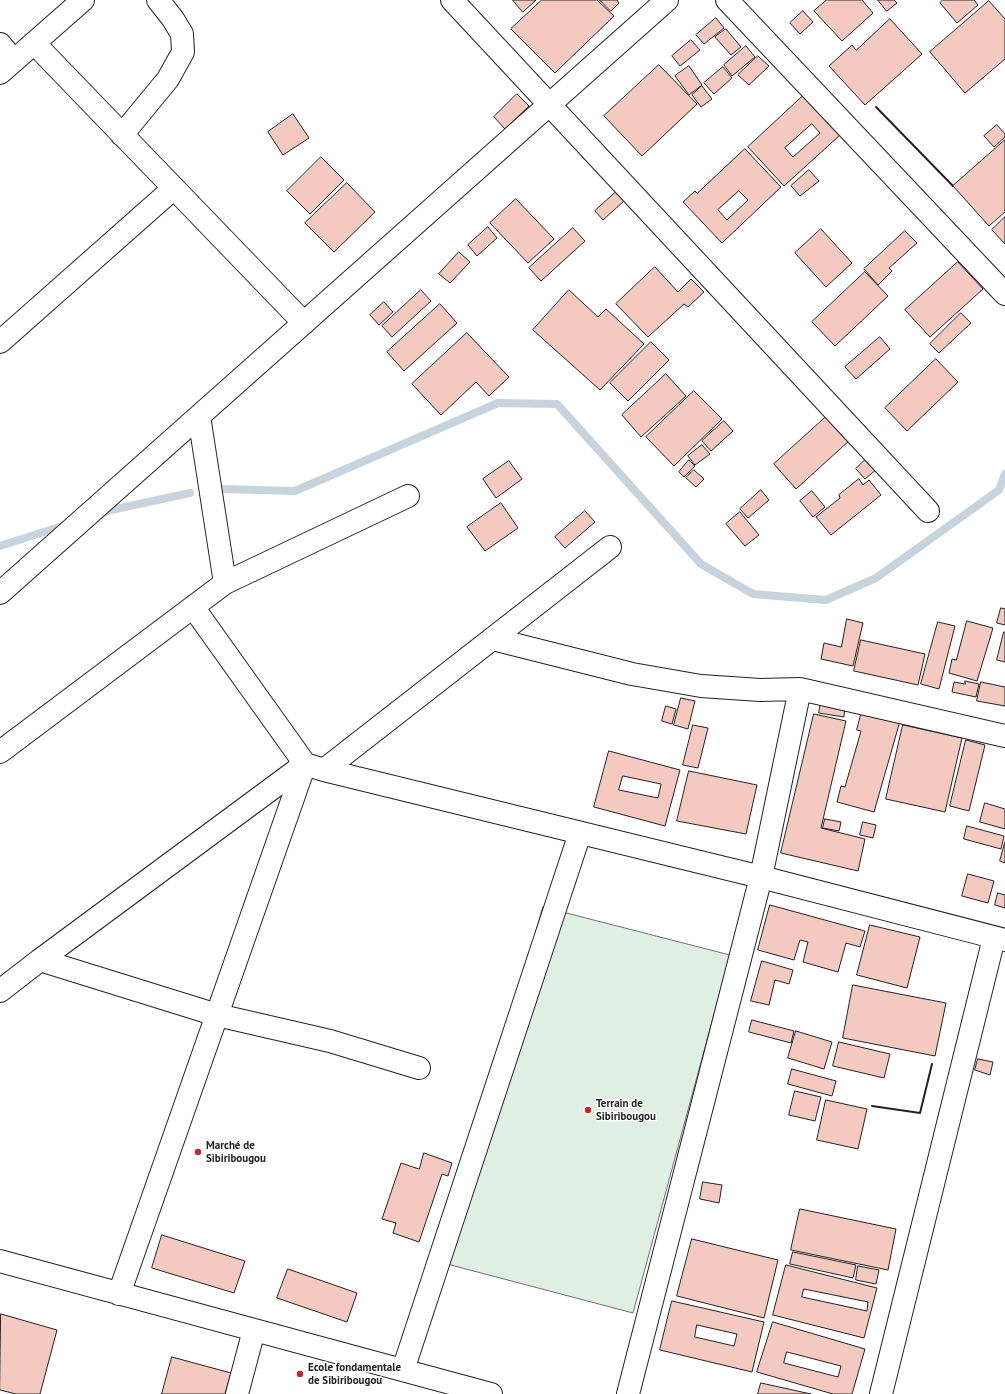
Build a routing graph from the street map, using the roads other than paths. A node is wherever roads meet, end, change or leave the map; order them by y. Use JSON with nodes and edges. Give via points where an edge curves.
{"nodes":[{"id":1,"x":84,"y":0,"type":"edge"},
{"id":2,"x":158,"y":0,"type":"edge"},
{"id":3,"x":452,"y":0,"type":"edge"},
{"id":4,"x":667,"y":0,"type":"edge"},
{"id":5,"x":727,"y":0,"type":"edge"},
{"id":6,"x":34,"y":43,"type":"junction"},
{"id":7,"x":0,"y":44,"type":"edge"},
{"id":8,"x":7,"y":67,"type":"edge"},
{"id":9,"x":549,"y":104,"type":"junction"},
{"id":10,"x":122,"y":135,"type":"junction"},
{"id":11,"x":174,"y":188,"type":"junction"},
{"id":12,"x":1005,"y":294,"type":"edge"},
{"id":13,"x":304,"y":323,"type":"junction"},
{"id":14,"x":0,"y":342,"type":"edge"},
{"id":15,"x":199,"y":416,"type":"junction"},
{"id":16,"x":408,"y":496,"type":"dead end"},
{"id":17,"x":928,"y":511,"type":"dead end"},
{"id":18,"x":610,"y":547,"type":"dead end"},
{"id":19,"x":225,"y":583,"type":"junction"},
{"id":20,"x":0,"y":593,"type":"edge"},
{"id":21,"x":194,"y":607,"type":"junction"},
{"id":22,"x":493,"y":638,"type":"junction"},
{"id":23,"x":800,"y":690,"type":"junction"},
{"id":24,"x":1005,"y":736,"type":"edge"},
{"id":25,"x":0,"y":752,"type":"edge"},
{"id":26,"x":314,"y":767,"type":"junction"},
{"id":27,"x":580,"y":833,"type":"junction"},
{"id":28,"x":761,"y":877,"type":"junction"},
{"id":29,"x":1000,"y":939,"type":"edge"},
{"id":30,"x":40,"y":960,"type":"junction"},
{"id":31,"x":0,"y":991,"type":"edge"},
{"id":32,"x":217,"y":1015,"type":"junction"},
{"id":33,"x":419,"y":1068,"type":"dead end"},
{"id":34,"x":0,"y":1261,"type":"edge"},
{"id":35,"x":119,"y":1294,"type":"junction"},
{"id":36,"x":254,"y":1330,"type":"junction"},
{"id":37,"x":403,"y":1370,"type":"junction"},
{"id":38,"x":237,"y":1394,"type":"edge"},
{"id":39,"x":491,"y":1394,"type":"edge"},
{"id":40,"x":628,"y":1394,"type":"edge"},
{"id":41,"x":881,"y":1394,"type":"edge"}],
"edges":[{"from":1,"to":6,"type":"street"},
{"from":2,"to":10,"type":"street","via":[[182,34],[183,52],[168,79]]},
{"from":3,"to":9,"type":"street"},
{"from":4,"to":9,"type":"street"},
{"from":5,"to":12,"type":"street"},
{"from":6,"to":8,"type":"street"},
{"from":6,"to":10,"type":"street"},
{"from":7,"to":8,"type":"street"},
{"from":9,"to":13,"type":"street"},
{"from":9,"to":17,"type":"street"},
{"from":10,"to":11,"type":"street"},
{"from":11,"to":13,"type":"street"},
{"from":11,"to":14,"type":"street"},
{"from":13,"to":15,"type":"street"},
{"from":15,"to":19,"type":"street"},
{"from":15,"to":20,"type":"street"},
{"from":16,"to":19,"type":"street"},
{"from":18,"to":22,"type":"street"},
{"from":19,"to":21,"type":"street"},
{"from":21,"to":25,"type":"street"},
{"from":21,"to":26,"type":"street"},
{"from":22,"to":23,"type":"street","via":[[632,674],[701,686]]},
{"from":22,"to":26,"type":"street"},
{"from":23,"to":24,"type":"street"},
{"from":23,"to":28,"type":"street"},
{"from":26,"to":27,"type":"street"},
{"from":26,"to":30,"type":"street"},
{"from":26,"to":32,"type":"street"},
{"from":27,"to":28,"type":"street"},
{"from":27,"to":37,"type":"street"},
{"from":28,"to":29,"type":"street"},
{"from":28,"to":40,"type":"street"},
{"from":29,"to":41,"type":"street"},
{"from":30,"to":31,"type":"street"},
{"from":30,"to":32,"type":"street"},
{"from":32,"to":33,"type":"street","via":[[330,1041]]},
{"from":32,"to":35,"type":"street"},
{"from":34,"to":35,"type":"street"},
{"from":35,"to":36,"type":"street"},
{"from":36,"to":37,"type":"street"},
{"from":36,"to":38,"type":"street"},
{"from":37,"to":39,"type":"street"}]}
